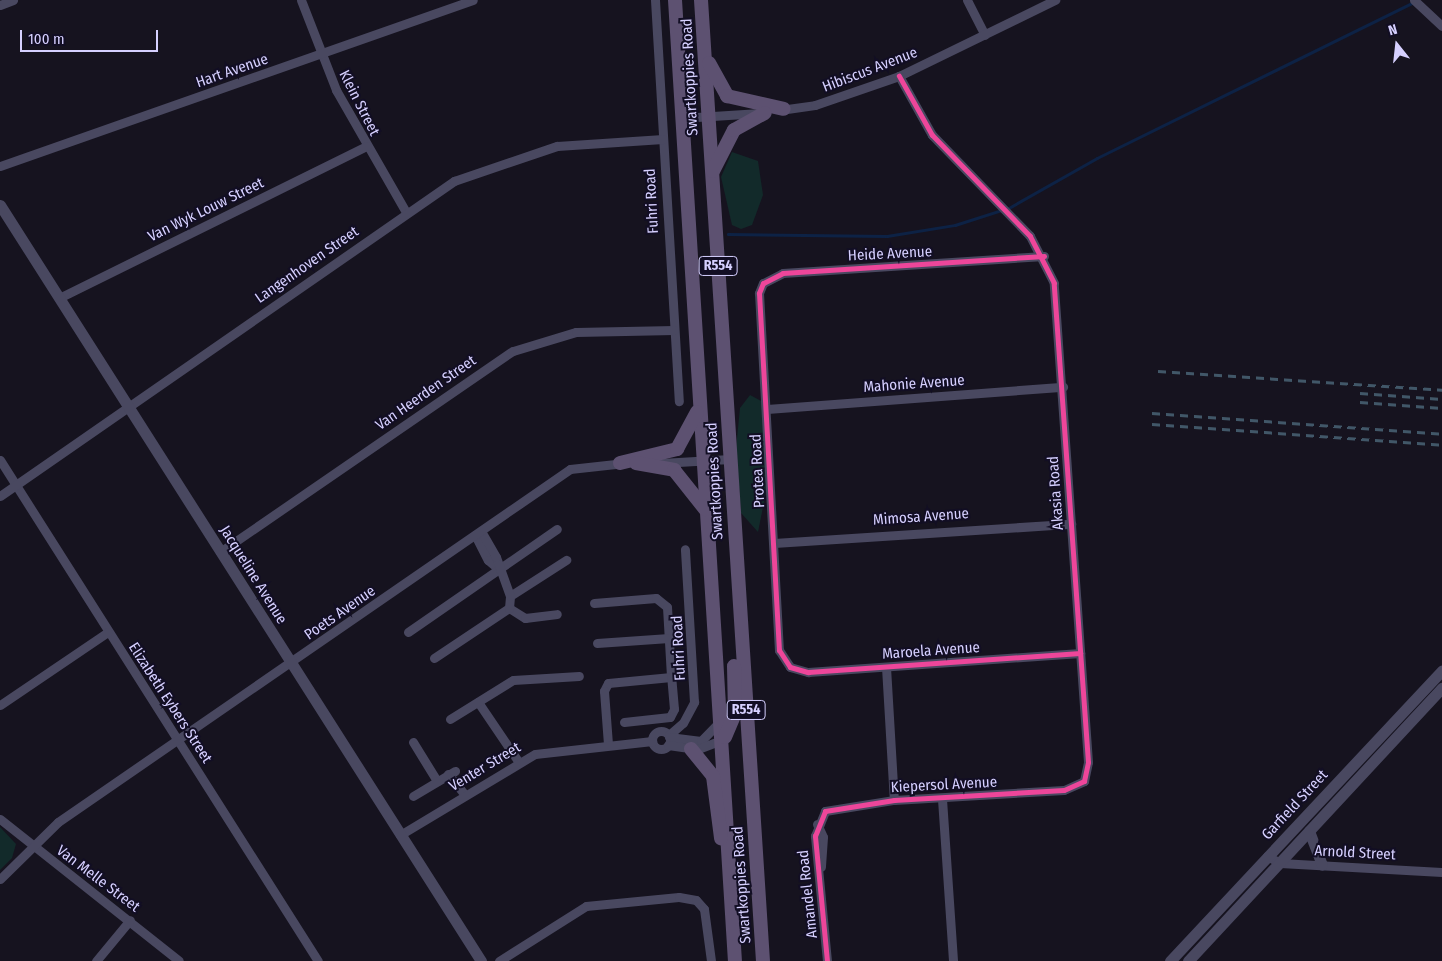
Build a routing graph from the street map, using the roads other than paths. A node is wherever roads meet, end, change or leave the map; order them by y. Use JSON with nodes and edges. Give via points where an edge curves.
{"nodes":[{"id":1,"x":13,"y":0,"type":"edge"},
{"id":2,"x":301,"y":0,"type":"edge"},
{"id":3,"x":473,"y":0,"type":"edge"},
{"id":4,"x":655,"y":0,"type":"edge"},
{"id":5,"x":674,"y":0,"type":"edge"},
{"id":6,"x":701,"y":0,"type":"edge"},
{"id":7,"x":967,"y":0,"type":"edge"},
{"id":8,"x":1054,"y":0,"type":"edge"},
{"id":9,"x":1417,"y":3,"type":"edge"},
{"id":10,"x":0,"y":4,"type":"edge"},
{"id":11,"x":1442,"y":26,"type":"edge"},
{"id":12,"x":985,"y":35,"type":"junction"},
{"id":13,"x":320,"y":55,"type":"junction"},
{"id":14,"x":706,"y":56,"type":"junction"},
{"id":15,"x":899,"y":76,"type":"junction"},
{"id":16,"x":784,"y":109,"type":"junction"},
{"id":17,"x":765,"y":113,"type":"junction"},
{"id":18,"x":708,"y":116,"type":"junction"},
{"id":19,"x":682,"y":118,"type":"junction"},
{"id":20,"x":663,"y":139,"type":"junction"},
{"id":21,"x":366,"y":146,"type":"junction"},
{"id":22,"x":0,"y":166,"type":"edge"},
{"id":23,"x":711,"y":176,"type":"junction"},
{"id":24,"x":0,"y":205,"type":"edge"},
{"id":25,"x":406,"y":212,"type":"junction"},
{"id":26,"x":1044,"y":256,"type":"junction"},
{"id":27,"x":768,"y":278,"type":"joint"},
{"id":28,"x":59,"y":298,"type":"junction"},
{"id":29,"x":674,"y":330,"type":"junction"},
{"id":30,"x":1063,"y":387,"type":"junction"},
{"id":31,"x":679,"y":401,"type":"dead end"},
{"id":32,"x":127,"y":406,"type":"junction"},
{"id":33,"x":699,"y":408,"type":"junction"},
{"id":34,"x":767,"y":409,"type":"junction"},
{"id":35,"x":730,"y":459,"type":"junction"},
{"id":36,"x":0,"y":460,"type":"edge"},
{"id":37,"x":702,"y":461,"type":"junction"},
{"id":38,"x":620,"y":463,"type":"junction"},
{"id":39,"x":636,"y":463,"type":"junction"},
{"id":40,"x":16,"y":485,"type":"junction"},
{"id":41,"x":0,"y":496,"type":"edge"},
{"id":42,"x":706,"y":512,"type":"junction"},
{"id":43,"x":1071,"y":524,"type":"junction"},
{"id":44,"x":557,"y":529,"type":"dead end"},
{"id":45,"x":478,"y":533,"type":"junction"},
{"id":46,"x":774,"y":543,"type":"junction"},
{"id":47,"x":685,"y":549,"type":"dead end"},
{"id":48,"x":220,"y":552,"type":"junction"},
{"id":49,"x":566,"y":560,"type":"dead end"},
{"id":50,"x":497,"y":568,"type":"junction"},
{"id":51,"x":510,"y":596,"type":"junction"},
{"id":52,"x":594,"y":603,"type":"dead end"},
{"id":53,"x":509,"y":608,"type":"junction"},
{"id":54,"x":557,"y":614,"type":"dead end"},
{"id":55,"x":740,"y":628,"type":"junction"},
{"id":56,"x":108,"y":632,"type":"junction"},
{"id":57,"x":408,"y":632,"type":"dead end"},
{"id":58,"x":669,"y":638,"type":"junction"},
{"id":59,"x":597,"y":643,"type":"dead end"},
{"id":60,"x":1080,"y":653,"type":"junction"},
{"id":61,"x":434,"y":658,"type":"dead end"},
{"id":62,"x":291,"y":663,"type":"junction"},
{"id":63,"x":787,"y":664,"type":"joint"},
{"id":64,"x":886,"y":667,"type":"junction"},
{"id":65,"x":1442,"y":670,"type":"edge"},
{"id":66,"x":579,"y":676,"type":"dead end"},
{"id":67,"x":671,"y":677,"type":"junction"},
{"id":68,"x":1442,"y":688,"type":"edge"},
{"id":69,"x":478,"y":702,"type":"junction"},
{"id":70,"x":0,"y":706,"type":"edge"},
{"id":71,"x":722,"y":718,"type":"junction"},
{"id":72,"x":450,"y":719,"type":"dead end"},
{"id":73,"x":624,"y":722,"type":"dead end"},
{"id":74,"x":1392,"y":723,"type":"junction"},
{"id":75,"x":684,"y":724,"type":"junction"},
{"id":76,"x":1402,"y":731,"type":"junction"},
{"id":77,"x":178,"y":739,"type":"junction"},
{"id":78,"x":669,"y":739,"type":"junction"},
{"id":79,"x":724,"y":739,"type":"junction"},
{"id":80,"x":652,"y":741,"type":"junction"},
{"id":81,"x":413,"y":742,"type":"dead end"},
{"id":82,"x":608,"y":744,"type":"junction"},
{"id":83,"x":688,"y":745,"type":"junction"},
{"id":84,"x":518,"y":761,"type":"junction"},
{"id":85,"x":437,"y":781,"type":"junction"},
{"id":86,"x":1081,"y":784,"type":"joint"},
{"id":87,"x":464,"y":794,"type":"junction"},
{"id":88,"x":413,"y":796,"type":"dead end"},
{"id":89,"x":942,"y":799,"type":"junction"},
{"id":90,"x":894,"y":800,"type":"junction"},
{"id":91,"x":0,"y":819,"type":"edge"},
{"id":92,"x":817,"y":824,"type":"joint"},
{"id":93,"x":1309,"y":831,"type":"junction"},
{"id":94,"x":400,"y":835,"type":"junction"},
{"id":95,"x":34,"y":848,"type":"junction"},
{"id":96,"x":1267,"y":856,"type":"junction"},
{"id":97,"x":1280,"y":863,"type":"junction"},
{"id":98,"x":1322,"y":865,"type":"junction"},
{"id":99,"x":1442,"y":872,"type":"edge"},
{"id":100,"x":0,"y":880,"type":"edge"},
{"id":101,"x":729,"y":894,"type":"junction"},
{"id":102,"x":130,"y":920,"type":"junction"},
{"id":103,"x":96,"y":961,"type":"edge"},
{"id":104,"x":180,"y":961,"type":"edge"},
{"id":105,"x":318,"y":961,"type":"edge"},
{"id":106,"x":481,"y":961,"type":"edge"},
{"id":107,"x":499,"y":961,"type":"edge"},
{"id":108,"x":711,"y":961,"type":"edge"},
{"id":109,"x":735,"y":961,"type":"edge"},
{"id":110,"x":762,"y":961,"type":"edge"},
{"id":111,"x":827,"y":961,"type":"edge"},
{"id":112,"x":953,"y":961,"type":"edge"},
{"id":113,"x":1170,"y":961,"type":"edge"},
{"id":114,"x":1188,"y":961,"type":"edge"}],
"edges":[{"from":1,"to":10,"type":"street"},
{"from":2,"to":13,"type":"street","name":"Klein Street"},
{"from":3,"to":13,"type":"street","name":"Hart Avenue"},
{"from":4,"to":20,"type":"street","name":"Fuhri Road"},
{"from":5,"to":19,"type":"main road","name":"Swartkoppies Road","number":"R554"},
{"from":6,"to":14,"type":"main road","name":"Swartkoppies Road","number":"R554"},
{"from":7,"to":12,"type":"street"},
{"from":8,"to":12,"type":"street","name":"Hibiscus Avenue"},
{"from":9,"to":11,"type":"street"},
{"from":12,"to":15,"type":"street","name":"Hibiscus Avenue"},
{"from":13,"to":21,"type":"street","name":"Klein Street"},
{"from":13,"to":22,"type":"street","name":"Hart Avenue"},
{"from":14,"to":16,"type":"main road","via":[[727,96]]},
{"from":14,"to":18,"type":"main road","name":"Swartkoppies Road","number":"R554"},
{"from":15,"to":16,"type":"street","name":"Hibiscus Avenue","via":[[815,105]]},
{"from":15,"to":26,"type":"street","name":"Akasia Road","via":[[932,135],[1000,204]]},
{"from":16,"to":17,"type":"street","name":"Hibiscus Avenue"},
{"from":17,"to":18,"type":"street","name":"Hibiscus Avenue"},
{"from":17,"to":23,"type":"main road","via":[[731,134]]},
{"from":18,"to":19,"type":"street","name":"Hibiscus Avenue"},
{"from":18,"to":23,"type":"main road","name":"Swartkoppies Road","number":"R554"},
{"from":19,"to":33,"type":"main road","name":"Swartkoppies Road","number":"R554"},
{"from":20,"to":25,"type":"street","name":"Langenhoven Street","via":[[577,144],[542,151],[466,176]]},
{"from":20,"to":29,"type":"street","name":"Fuhri Road"},
{"from":21,"to":25,"type":"street","name":"Klein Street"},
{"from":21,"to":28,"type":"street","name":"Van Wyk Louw Street"},
{"from":23,"to":35,"type":"main road","name":"Swartkoppies Road","number":"R554","via":[[719,243],[718,290]]},
{"from":24,"to":28,"type":"street","name":"Jacqueline Avenue"},
{"from":25,"to":32,"type":"street","name":"Langenhoven Street"},
{"from":26,"to":27,"type":"street","name":"Heide Avenue"},
{"from":26,"to":30,"type":"street","name":"Akasia Road","via":[[1058,308]]},
{"from":27,"to":34,"type":"street","name":"Protea Road","via":[[759,293]]},
{"from":28,"to":32,"type":"street","name":"Jacqueline Avenue"},
{"from":29,"to":31,"type":"street","name":"Fuhri Road"},
{"from":29,"to":48,"type":"street","name":"Van Heerden Street","via":[[576,332],[513,351]]},
{"from":30,"to":34,"type":"street","name":"Mahonie Avenue"},
{"from":30,"to":43,"type":"street","name":"Akasia Road"},
{"from":32,"to":40,"type":"street","name":"Langenhoven Street"},
{"from":32,"to":48,"type":"street","name":"Jacqueline Avenue"},
{"from":33,"to":37,"type":"main road","name":"Swartkoppies Road","number":"R554"},
{"from":33,"to":38,"type":"main road","via":[[690,433],[677,449]]},
{"from":34,"to":46,"type":"street","name":"Protea Road"},
{"from":35,"to":37,"type":"street","name":"Poets Avenue"},
{"from":35,"to":55,"type":"main road","name":"Swartkoppies Road","number":"R554"},
{"from":36,"to":40,"type":"street","name":"Elizabeth Eybers Street"},
{"from":37,"to":39,"type":"street","name":"Poets Avenue"},
{"from":37,"to":42,"type":"main road","name":"Swartkoppies Road","number":"R554"},
{"from":38,"to":39,"type":"street","name":"Poets Avenue"},
{"from":38,"to":45,"type":"street","name":"Poets Avenue","via":[[574,467]]},
{"from":39,"to":42,"type":"main road","via":[[674,470]]},
{"from":40,"to":41,"type":"street","name":"Langenhoven Street"},
{"from":40,"to":56,"type":"street","name":"Elizabeth Eybers Street"},
{"from":42,"to":71,"type":"main road","name":"Swartkoppies Road","number":"R554"},
{"from":43,"to":46,"type":"street","name":"Mimosa Avenue"},
{"from":43,"to":60,"type":"street","name":"Akasia Road"},
{"from":44,"to":50,"type":"street"},
{"from":45,"to":50,"type":"street","via":[[496,557]]},
{"from":45,"to":62,"type":"street","name":"Poets Avenue"},
{"from":46,"to":63,"type":"street","name":"Protea Road","via":[[779,650]]},
{"from":47,"to":75,"type":"street","name":"Fuhri Road","via":[[694,702]]},
{"from":48,"to":62,"type":"street","name":"Jacqueline Avenue"},
{"from":49,"to":51,"type":"street"},
{"from":50,"to":51,"type":"street"},
{"from":50,"to":57,"type":"street"},
{"from":51,"to":53,"type":"street"},
{"from":52,"to":58,"type":"street","via":[[661,599],[667,607]]},
{"from":53,"to":54,"type":"street","via":[[524,618]]},
{"from":53,"to":61,"type":"street"},
{"from":55,"to":79,"type":"main road","via":[[733,669],[735,714]]},
{"from":55,"to":110,"type":"main road","name":"Swartkoppies Road","number":"R554"},
{"from":56,"to":70,"type":"street"},
{"from":56,"to":77,"type":"street","name":"Elizabeth Eybers Street"},
{"from":58,"to":59,"type":"street"},
{"from":58,"to":67,"type":"street"},
{"from":60,"to":64,"type":"street","name":"Maroela Avenue"},
{"from":60,"to":86,"type":"street","name":"Akasia Road","via":[[1088,762]]},
{"from":62,"to":77,"type":"street","name":"Poets Avenue"},
{"from":62,"to":94,"type":"street","name":"Jacqueline Avenue"},
{"from":63,"to":64,"type":"street","name":"Maroela Avenue","via":[[808,672]]},
{"from":64,"to":90,"type":"street"},
{"from":65,"to":74,"type":"street","name":"Garfield Street"},
{"from":66,"to":69,"type":"street","via":[[518,679]]},
{"from":67,"to":73,"type":"street","via":[[674,709],[670,717]]},
{"from":67,"to":82,"type":"street","via":[[608,683],[604,691]]},
{"from":68,"to":76,"type":"street","name":"Garfield Street"},
{"from":69,"to":72,"type":"street"},
{"from":69,"to":84,"type":"street"},
{"from":71,"to":79,"type":"main road","name":"Swartkoppies Road","number":"R554"},
{"from":71,"to":83,"type":"street","via":[[701,741]]},
{"from":74,"to":76,"type":"street"},
{"from":74,"to":96,"type":"street","name":"Garfield Street"},
{"from":75,"to":78,"type":"street"},
{"from":75,"to":83,"type":"street"},
{"from":76,"to":93,"type":"street","name":"Garfield Street"},
{"from":77,"to":95,"type":"street","name":"Poets Avenue","via":[[58,822]]},
{"from":77,"to":105,"type":"street","name":"Elizabeth Eybers Street"},
{"from":78,"to":80,"type":"street","via":[[656,732]]},
{"from":78,"to":80,"type":"street","via":[[658,749]]},
{"from":78,"to":83,"type":"street"},
{"from":79,"to":83,"type":"street"},
{"from":79,"to":101,"type":"main road","name":"Swartkoppies Road","number":"R554"},
{"from":80,"to":82,"type":"street","name":"Venter Street"},
{"from":81,"to":85,"type":"street"},
{"from":82,"to":84,"type":"street","name":"Venter Street","via":[[552,749]]},
{"from":83,"to":101,"type":"main road","via":[[713,776]]},
{"from":84,"to":87,"type":"street","name":"Venter Street"},
{"from":85,"to":87,"type":"street","via":[[452,772]]},
{"from":85,"to":88,"type":"street"},
{"from":86,"to":89,"type":"street","name":"Kiepersol Avenue","via":[[1064,790]]},
{"from":87,"to":94,"type":"street","name":"Venter Street"},
{"from":89,"to":90,"type":"street","name":"Kiepersol Avenue"},
{"from":89,"to":112,"type":"street"},
{"from":90,"to":92,"type":"street","name":"Kiepersol Avenue","via":[[830,808]]},
{"from":91,"to":95,"type":"street","name":"Van Melle Street"},
{"from":92,"to":111,"type":"street","name":"Amandel Road","via":[[823,837],[821,869]]},
{"from":93,"to":97,"type":"street","name":"Garfield Street"},
{"from":93,"to":98,"type":"street"},
{"from":94,"to":106,"type":"street","name":"Jacqueline Avenue"},
{"from":95,"to":100,"type":"street","name":"Poets Avenue"},
{"from":95,"to":102,"type":"street","name":"Van Melle Street"},
{"from":96,"to":97,"type":"street","name":"Arnold Street"},
{"from":96,"to":113,"type":"street","name":"Garfield Street"},
{"from":97,"to":98,"type":"street","name":"Arnold Street"},
{"from":97,"to":114,"type":"street","name":"Garfield Street"},
{"from":98,"to":99,"type":"street","name":"Arnold Street"},
{"from":101,"to":109,"type":"main road","name":"Swartkoppies Road","number":"R554"},
{"from":102,"to":103,"type":"street"},
{"from":102,"to":104,"type":"street","name":"Van Melle Street"},
{"from":107,"to":108,"type":"street","via":[[595,903],[679,897],[699,902],[707,916]]}]}
